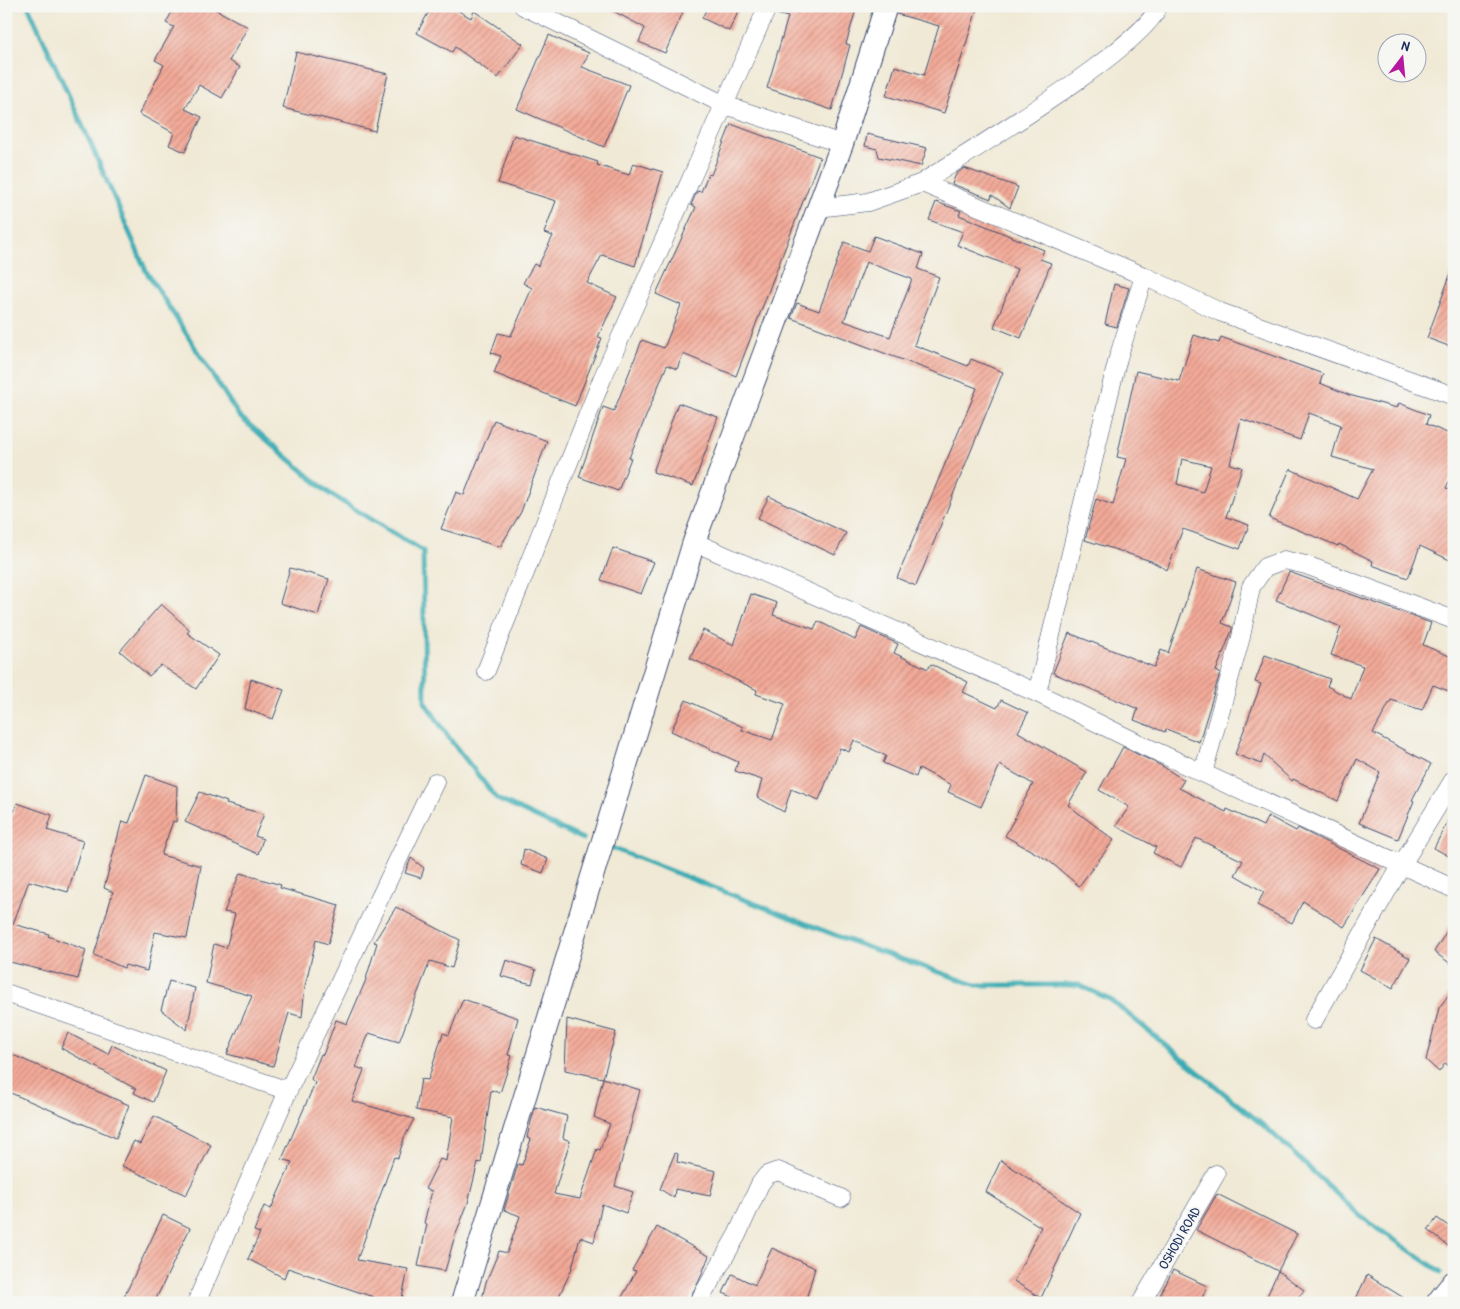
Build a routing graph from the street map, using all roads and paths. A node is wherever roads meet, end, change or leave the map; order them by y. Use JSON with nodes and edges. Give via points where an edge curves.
{"nodes":[{"id":1,"x":768,"y":6,"type":"edge"},
{"id":2,"x":886,"y":6,"type":"edge"},
{"id":3,"x":1160,"y":8,"type":"edge"},
{"id":4,"x":534,"y":9,"type":"edge"},
{"id":5,"x":725,"y":105,"type":"junction"},
{"id":6,"x":842,"y":144,"type":"junction"},
{"id":7,"x":922,"y":182,"type":"junction"},
{"id":8,"x":818,"y":208,"type":"junction"},
{"id":9,"x":1144,"y":276,"type":"junction"},
{"id":10,"x":1454,"y":396,"type":"edge"},
{"id":11,"x":694,"y":542,"type":"junction"},
{"id":12,"x":1454,"y":620,"type":"edge"},
{"id":13,"x":486,"y":671,"type":"dead end"},
{"id":14,"x":1037,"y":693,"type":"junction"},
{"id":15,"x":1203,"y":773,"type":"junction"},
{"id":16,"x":1454,"y":779,"type":"edge"},
{"id":17,"x":435,"y":782,"type":"dead end"},
{"id":18,"x":1401,"y":866,"type":"junction"},
{"id":19,"x":1454,"y":888,"type":"edge"},
{"id":20,"x":6,"y":993,"type":"edge"},
{"id":21,"x":1314,"y":1020,"type":"dead end"},
{"id":22,"x":288,"y":1091,"type":"junction"},
{"id":23,"x":1216,"y":1174,"type":"dead end"},
{"id":24,"x":841,"y":1198,"type":"dead end"},
{"id":25,"x":1454,"y":1284,"type":"edge"},
{"id":26,"x":196,"y":1303,"type":"edge"},
{"id":27,"x":462,"y":1303,"type":"edge"},
{"id":28,"x":698,"y":1303,"type":"edge"},
{"id":29,"x":1141,"y":1303,"type":"edge"},
{"id":30,"x":1439,"y":1303,"type":"edge"}],
"edges":[{"from":1,"to":5,"type":"street"},
{"from":2,"to":6,"type":"street"},
{"from":3,"to":7,"type":"street","via":[[1137,34],[1084,76]]},
{"from":4,"to":5,"type":"street"},
{"from":5,"to":6,"type":"street"},
{"from":5,"to":13,"type":"street","via":[[602,379]]},
{"from":6,"to":8,"type":"street"},
{"from":7,"to":8,"type":"street","via":[[868,202]]},
{"from":7,"to":9,"type":"street"},
{"from":8,"to":11,"type":"street"},
{"from":9,"to":10,"type":"street","via":[[1220,312]]},
{"from":9,"to":14,"type":"street","via":[[1118,358]]},
{"from":11,"to":14,"type":"street"},
{"from":11,"to":27,"type":"street"},
{"from":12,"to":15,"type":"street","via":[[1306,565],[1284,560],[1265,567],[1251,587],[1241,637]]},
{"from":14,"to":15,"type":"street"},
{"from":15,"to":18,"type":"street"},
{"from":16,"to":18,"type":"street"},
{"from":17,"to":22,"type":"street"},
{"from":18,"to":19,"type":"street"},
{"from":18,"to":21,"type":"street"},
{"from":20,"to":22,"type":"street"},
{"from":22,"to":26,"type":"street"},
{"from":23,"to":29,"type":"street","name":"OSHODI ROAD"},
{"from":24,"to":28,"type":"street","via":[[778,1171],[767,1175]]},
{"from":25,"to":30,"type":"main road"}]}
